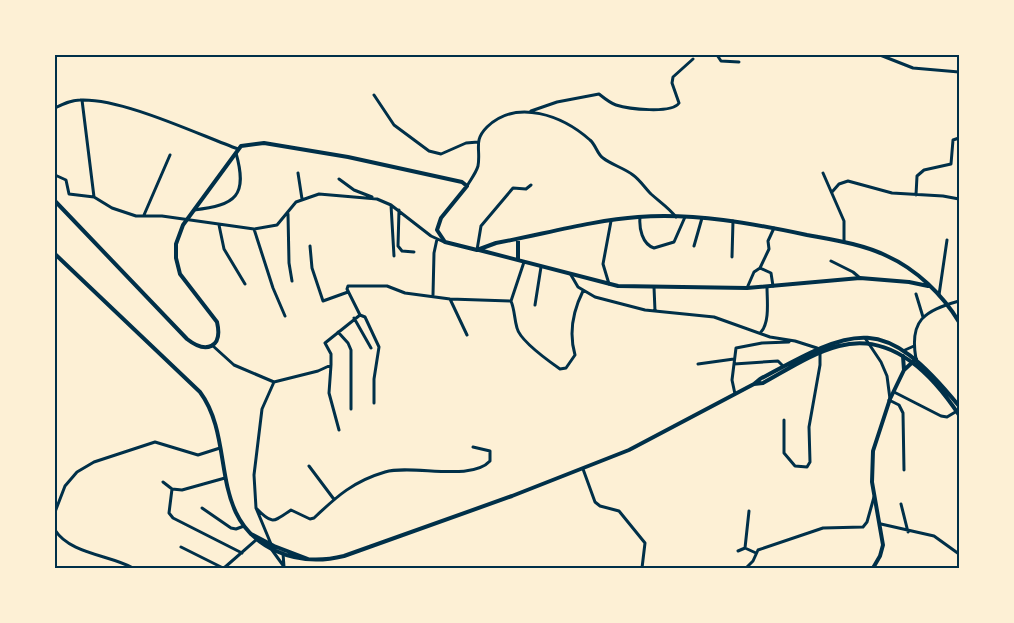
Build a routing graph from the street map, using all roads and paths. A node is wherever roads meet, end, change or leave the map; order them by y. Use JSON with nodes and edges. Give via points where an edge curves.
{"nodes":[{"id":1,"x":717,"y":55,"type":"edge"},
{"id":2,"x":771,"y":55,"type":"edge"},
{"id":3,"x":782,"y":55,"type":"edge"},
{"id":4,"x":882,"y":56,"type":"edge"},
{"id":5,"x":693,"y":59,"type":"dead end"},
{"id":6,"x":739,"y":62,"type":"dead end"},
{"id":7,"x":959,"y":72,"type":"edge"},
{"id":8,"x":374,"y":95,"type":"dead end"},
{"id":9,"x":82,"y":100,"type":"junction"},
{"id":10,"x":55,"y":108,"type":"edge"},
{"id":11,"x":531,"y":112,"type":"junction"},
{"id":12,"x":959,"y":138,"type":"edge"},
{"id":13,"x":478,"y":142,"type":"junction"},
{"id":14,"x":237,"y":151,"type":"junction"},
{"id":15,"x":170,"y":155,"type":"dead end"},
{"id":16,"x":298,"y":172,"type":"dead end"},
{"id":17,"x":823,"y":173,"type":"dead end"},
{"id":18,"x":55,"y":175,"type":"edge"},
{"id":19,"x":338,"y":180,"type":"dead end"},
{"id":20,"x":531,"y":185,"type":"dead end"},
{"id":21,"x":467,"y":186,"type":"junction"},
{"id":22,"x":832,"y":192,"type":"junction"},
{"id":23,"x":916,"y":195,"type":"junction"},
{"id":24,"x":94,"y":197,"type":"junction"},
{"id":25,"x":377,"y":199,"type":"junction"},
{"id":26,"x":959,"y":199,"type":"edge"},
{"id":27,"x":302,"y":200,"type":"junction"},
{"id":28,"x":55,"y":201,"type":"edge"},
{"id":29,"x":392,"y":205,"type":"junction"},
{"id":30,"x":194,"y":210,"type":"junction"},
{"id":31,"x":399,"y":210,"type":"junction"},
{"id":32,"x":288,"y":213,"type":"junction"},
{"id":33,"x":144,"y":215,"type":"junction"},
{"id":34,"x":640,"y":217,"type":"junction"},
{"id":35,"x":676,"y":217,"type":"junction"},
{"id":36,"x":685,"y":217,"type":"junction"},
{"id":37,"x":702,"y":218,"type":"junction"},
{"id":38,"x":187,"y":220,"type":"junction"},
{"id":39,"x":733,"y":220,"type":"junction"},
{"id":40,"x":611,"y":221,"type":"junction"},
{"id":41,"x":219,"y":225,"type":"junction"},
{"id":42,"x":774,"y":228,"type":"junction"},
{"id":43,"x":254,"y":229,"type":"junction"},
{"id":44,"x":437,"y":239,"type":"junction"},
{"id":45,"x":518,"y":239,"type":"junction"},
{"id":46,"x":947,"y":240,"type":"dead end"},
{"id":47,"x":445,"y":242,"type":"junction"},
{"id":48,"x":844,"y":242,"type":"junction"},
{"id":49,"x":496,"y":243,"type":"junction"},
{"id":50,"x":310,"y":246,"type":"dead end"},
{"id":51,"x":694,"y":246,"type":"dead end"},
{"id":52,"x":478,"y":250,"type":"junction"},
{"id":53,"x":414,"y":252,"type":"dead end"},
{"id":54,"x":55,"y":254,"type":"edge"},
{"id":55,"x":498,"y":255,"type":"junction"},
{"id":56,"x":394,"y":256,"type":"dead end"},
{"id":57,"x":732,"y":258,"type":"dead end"},
{"id":58,"x":518,"y":260,"type":"junction"},
{"id":59,"x":831,"y":261,"type":"dead end"},
{"id":60,"x":524,"y":262,"type":"junction"},
{"id":61,"x":542,"y":267,"type":"junction"},
{"id":62,"x":760,"y":268,"type":"junction"},
{"id":63,"x":914,"y":273,"type":"junction"},
{"id":64,"x":571,"y":275,"type":"junction"},
{"id":65,"x":860,"y":278,"type":"junction"},
{"id":66,"x":292,"y":281,"type":"dead end"},
{"id":67,"x":909,"y":282,"type":"junction"},
{"id":68,"x":245,"y":284,"type":"dead end"},
{"id":69,"x":609,"y":285,"type":"junction"},
{"id":70,"x":930,"y":286,"type":"junction"},
{"id":71,"x":959,"y":286,"type":"edge"},
{"id":72,"x":654,"y":287,"type":"junction"},
{"id":73,"x":767,"y":287,"type":"junction"},
{"id":74,"x":773,"y":287,"type":"junction"},
{"id":75,"x":747,"y":288,"type":"junction"},
{"id":76,"x":583,"y":291,"type":"junction"},
{"id":77,"x":348,"y":292,"type":"junction"},
{"id":78,"x":916,"y":294,"type":"dead end"},
{"id":79,"x":959,"y":294,"type":"edge"},
{"id":80,"x":433,"y":295,"type":"junction"},
{"id":81,"x":939,"y":296,"type":"junction"},
{"id":82,"x":450,"y":299,"type":"junction"},
{"id":83,"x":511,"y":301,"type":"junction"},
{"id":84,"x":959,"y":301,"type":"edge"},
{"id":85,"x":947,"y":304,"type":"junction"},
{"id":86,"x":535,"y":305,"type":"dead end"},
{"id":87,"x":655,"y":312,"type":"junction"},
{"id":88,"x":360,"y":315,"type":"junction"},
{"id":89,"x":285,"y":316,"type":"dead end"},
{"id":90,"x":923,"y":317,"type":"junction"},
{"id":91,"x":354,"y":318,"type":"junction"},
{"id":92,"x":959,"y":322,"type":"edge"},
{"id":93,"x":338,"y":332,"type":"junction"},
{"id":94,"x":760,"y":332,"type":"junction"},
{"id":95,"x":467,"y":335,"type":"dead end"},
{"id":96,"x":865,"y":338,"type":"junction"},
{"id":97,"x":867,"y":342,"type":"junction"},
{"id":98,"x":802,"y":344,"type":"junction"},
{"id":99,"x":213,"y":346,"type":"junction"},
{"id":100,"x":914,"y":346,"type":"junction"},
{"id":101,"x":371,"y":348,"type":"dead end"},
{"id":102,"x":817,"y":348,"type":"junction"},
{"id":103,"x":905,"y":350,"type":"junction"},
{"id":104,"x":820,"y":353,"type":"junction"},
{"id":105,"x":803,"y":355,"type":"junction"},
{"id":106,"x":903,"y":355,"type":"junction"},
{"id":107,"x":734,"y":359,"type":"junction"},
{"id":108,"x":807,"y":360,"type":"junction"},
{"id":109,"x":914,"y":361,"type":"junction"},
{"id":110,"x":331,"y":364,"type":"junction"},
{"id":111,"x":698,"y":364,"type":"dead end"},
{"id":112,"x":734,"y":364,"type":"junction"},
{"id":113,"x":783,"y":366,"type":"junction"},
{"id":114,"x":904,"y":370,"type":"junction"},
{"id":115,"x":274,"y":382,"type":"junction"},
{"id":116,"x":754,"y":384,"type":"junction"},
{"id":117,"x":894,"y":392,"type":"junction"},
{"id":118,"x":735,"y":394,"type":"junction"},
{"id":119,"x":889,"y":399,"type":"junction"},
{"id":120,"x":952,"y":401,"type":"junction"},
{"id":121,"x":374,"y":403,"type":"dead end"},
{"id":122,"x":959,"y":406,"type":"edge"},
{"id":123,"x":351,"y":409,"type":"dead end"},
{"id":124,"x":958,"y":413,"type":"edge"},
{"id":125,"x":784,"y":420,"type":"dead end"},
{"id":126,"x":339,"y":430,"type":"dead end"},
{"id":127,"x":473,"y":447,"type":"dead end"},
{"id":128,"x":220,"y":448,"type":"junction"},
{"id":129,"x":309,"y":466,"type":"dead end"},
{"id":130,"x":583,"y":469,"type":"junction"},
{"id":131,"x":904,"y":470,"type":"dead end"},
{"id":132,"x":225,"y":478,"type":"junction"},
{"id":133,"x":163,"y":482,"type":"dead end"},
{"id":134,"x":172,"y":490,"type":"junction"},
{"id":135,"x":874,"y":497,"type":"junction"},
{"id":136,"x":333,"y":498,"type":"junction"},
{"id":137,"x":901,"y":504,"type":"dead end"},
{"id":138,"x":202,"y":508,"type":"dead end"},
{"id":139,"x":256,"y":508,"type":"junction"},
{"id":140,"x":749,"y":511,"type":"dead end"},
{"id":141,"x":55,"y":512,"type":"edge"},
{"id":142,"x":881,"y":524,"type":"junction"},
{"id":143,"x":244,"y":526,"type":"junction"},
{"id":144,"x":55,"y":531,"type":"edge"},
{"id":145,"x":908,"y":532,"type":"junction"},
{"id":146,"x":257,"y":539,"type":"junction"},
{"id":147,"x":181,"y":547,"type":"dead end"},
{"id":148,"x":272,"y":547,"type":"junction"},
{"id":149,"x":745,"y":548,"type":"junction"},
{"id":150,"x":738,"y":551,"type":"dead end"},
{"id":151,"x":283,"y":552,"type":"junction"},
{"id":152,"x":756,"y":552,"type":"junction"},
{"id":153,"x":242,"y":553,"type":"junction"},
{"id":154,"x":959,"y":554,"type":"edge"},
{"id":155,"x":133,"y":568,"type":"edge"},
{"id":156,"x":223,"y":568,"type":"edge"},
{"id":157,"x":284,"y":568,"type":"edge"},
{"id":158,"x":642,"y":568,"type":"edge"},
{"id":159,"x":746,"y":568,"type":"edge"},
{"id":160,"x":873,"y":568,"type":"edge"}],
"edges":[{"from":1,"to":6,"type":"street","via":[[721,61]]},
{"from":2,"to":3,"type":"street"},
{"from":4,"to":7,"type":"street","via":[[912,68]]},
{"from":5,"to":11,"type":"street","via":[[673,77],[679,103],[673,108],[650,110],[621,106],[599,94],[557,102]]},
{"from":8,"to":13,"type":"street","via":[[390,121],[429,151],[441,154],[466,143]]},
{"from":9,"to":10,"type":"street"},
{"from":9,"to":14,"type":"street","via":[[119,105]]},
{"from":9,"to":24,"type":"street"},
{"from":11,"to":13,"type":"street","via":[[516,112],[502,117],[485,129]]},
{"from":11,"to":35,"type":"street","via":[[550,117],[582,134],[601,156],[634,175]]},
{"from":12,"to":23,"type":"street","via":[[954,140],[951,164],[924,170],[917,176]]},
{"from":13,"to":21,"type":"street","via":[[478,165]]},
{"from":14,"to":21,"type":"street","via":[[249,144],[273,144],[348,156],[448,178]]},
{"from":14,"to":30,"type":"street"},
{"from":14,"to":30,"type":"street","via":[[242,173],[240,192],[224,204]]},
{"from":15,"to":33,"type":"street"},
{"from":16,"to":27,"type":"street"},
{"from":17,"to":22,"type":"street"},
{"from":18,"to":24,"type":"street","via":[[66,180],[69,194]]},
{"from":19,"to":25,"type":"street"},
{"from":20,"to":52,"type":"street","via":[[526,189],[513,188],[490,215],[479,230]]},
{"from":21,"to":47,"type":"street","via":[[438,225],[438,233]]},
{"from":22,"to":23,"type":"street","via":[[838,184],[848,182],[885,192]]},
{"from":22,"to":48,"type":"street","via":[[844,221]]},
{"from":23,"to":26,"type":"street"},
{"from":24,"to":33,"type":"street","via":[[112,208],[136,216]]},
{"from":25,"to":27,"type":"street","via":[[326,194]]},
{"from":25,"to":29,"type":"street"},
{"from":27,"to":32,"type":"street","via":[[296,202]]},
{"from":28,"to":99,"type":"street","via":[[187,339],[197,346]]},
{"from":29,"to":31,"type":"street"},
{"from":29,"to":56,"type":"street"},
{"from":30,"to":38,"type":"street"},
{"from":31,"to":44,"type":"street"},
{"from":31,"to":53,"type":"street","via":[[398,246],[402,251]]},
{"from":32,"to":43,"type":"street","via":[[277,225]]},
{"from":32,"to":66,"type":"street"},
{"from":33,"to":38,"type":"street"},
{"from":34,"to":35,"type":"street"},
{"from":34,"to":36,"type":"street","via":[[640,229],[646,243],[654,248],[674,242]]},
{"from":34,"to":40,"type":"street"},
{"from":35,"to":36,"type":"street"},
{"from":36,"to":37,"type":"street"},
{"from":37,"to":39,"type":"street"},
{"from":37,"to":51,"type":"street"},
{"from":38,"to":41,"type":"street"},
{"from":38,"to":99,"type":"street","via":[[176,244],[177,268],[217,322],[219,330]]},
{"from":39,"to":42,"type":"street"},
{"from":39,"to":57,"type":"street"},
{"from":40,"to":45,"type":"street"},
{"from":40,"to":69,"type":"street","via":[[603,264]]},
{"from":41,"to":43,"type":"street"},
{"from":41,"to":68,"type":"street","via":[[224,249]]},
{"from":42,"to":48,"type":"street"},
{"from":42,"to":62,"type":"street"},
{"from":43,"to":89,"type":"street"},
{"from":44,"to":47,"type":"street"},
{"from":44,"to":80,"type":"street"},
{"from":45,"to":49,"type":"street"},
{"from":45,"to":58,"type":"street"},
{"from":46,"to":81,"type":"street"},
{"from":47,"to":52,"type":"street"},
{"from":48,"to":63,"type":"street","via":[[886,255]]},
{"from":49,"to":52,"type":"street"},
{"from":49,"to":55,"type":"street"},
{"from":50,"to":77,"type":"street","via":[[312,268],[323,300]]},
{"from":52,"to":55,"type":"street"},
{"from":54,"to":128,"type":"street","via":[[200,392],[216,421]]},
{"from":55,"to":58,"type":"street"},
{"from":58,"to":60,"type":"street"},
{"from":59,"to":65,"type":"street"},
{"from":60,"to":61,"type":"street"},
{"from":60,"to":83,"type":"street"},
{"from":61,"to":64,"type":"street"},
{"from":61,"to":86,"type":"street"},
{"from":62,"to":74,"type":"street","via":[[771,273]]},
{"from":62,"to":75,"type":"street","via":[[754,272]]},
{"from":63,"to":67,"type":"street"},
{"from":63,"to":70,"type":"street"},
{"from":64,"to":69,"type":"street"},
{"from":64,"to":76,"type":"street"},
{"from":65,"to":67,"type":"street"},
{"from":65,"to":74,"type":"street"},
{"from":67,"to":70,"type":"street"},
{"from":69,"to":72,"type":"street"},
{"from":70,"to":81,"type":"street"},
{"from":71,"to":79,"type":"street"},
{"from":72,"to":75,"type":"street"},
{"from":72,"to":87,"type":"street"},
{"from":73,"to":74,"type":"street"},
{"from":73,"to":75,"type":"street"},
{"from":73,"to":94,"type":"street","via":[[767,311],[764,328]]},
{"from":76,"to":83,"type":"street","via":[[574,316],[572,340],[575,355],[566,368],[560,369],[522,336]]},
{"from":76,"to":87,"type":"street"},
{"from":77,"to":80,"type":"street","via":[[347,287],[352,284],[382,285],[405,293]]},
{"from":77,"to":88,"type":"street"},
{"from":78,"to":90,"type":"street"},
{"from":80,"to":82,"type":"street"},
{"from":81,"to":85,"type":"street"},
{"from":82,"to":83,"type":"street"},
{"from":82,"to":95,"type":"street"},
{"from":84,"to":85,"type":"street"},
{"from":85,"to":90,"type":"street"},
{"from":85,"to":92,"type":"street"},
{"from":87,"to":94,"type":"street","via":[[705,315]]},
{"from":88,"to":91,"type":"street"},
{"from":88,"to":121,"type":"street","via":[[365,317],[380,347]]},
{"from":90,"to":100,"type":"street","via":[[917,326]]},
{"from":91,"to":93,"type":"street"},
{"from":91,"to":101,"type":"street"},
{"from":93,"to":110,"type":"street","via":[[325,343],[331,354]]},
{"from":93,"to":123,"type":"street","via":[[351,350]]},
{"from":94,"to":98,"type":"street"},
{"from":96,"to":97,"type":"street"},
{"from":96,"to":102,"type":"street","via":[[837,341]]},
{"from":96,"to":103,"type":"street","via":[[884,340]]},
{"from":97,"to":104,"type":"street"},
{"from":97,"to":106,"type":"street","via":[[883,345]]},
{"from":97,"to":119,"type":"street","via":[[887,376]]},
{"from":98,"to":102,"type":"street"},
{"from":98,"to":107,"type":"street","via":[[780,341],[741,346],[735,349]]},
{"from":99,"to":115,"type":"street","via":[[234,365]]},
{"from":100,"to":103,"type":"street"},
{"from":100,"to":109,"type":"street"},
{"from":102,"to":104,"type":"street"},
{"from":102,"to":105,"type":"street"},
{"from":103,"to":109,"type":"street"},
{"from":104,"to":108,"type":"street"},
{"from":104,"to":125,"type":"street","via":[[809,427],[810,462],[807,468],[795,466],[784,453]]},
{"from":105,"to":108,"type":"street"},
{"from":105,"to":113,"type":"street"},
{"from":106,"to":109,"type":"street"},
{"from":106,"to":114,"type":"street"},
{"from":107,"to":111,"type":"street"},
{"from":107,"to":112,"type":"street"},
{"from":108,"to":116,"type":"street","via":[[763,383]]},
{"from":109,"to":114,"type":"street"},
{"from":109,"to":120,"type":"street"},
{"from":110,"to":115,"type":"street","via":[[318,371]]},
{"from":110,"to":126,"type":"street","via":[[329,393]]},
{"from":112,"to":113,"type":"street","via":[[778,361]]},
{"from":112,"to":118,"type":"street","via":[[732,380]]},
{"from":113,"to":116,"type":"street"},
{"from":114,"to":117,"type":"street"},
{"from":115,"to":139,"type":"street","via":[[260,420],[254,475]]},
{"from":116,"to":118,"type":"street"},
{"from":117,"to":119,"type":"street"},
{"from":117,"to":124,"type":"street","via":[[941,416]]},
{"from":118,"to":130,"type":"street","via":[[629,450]]},
{"from":119,"to":131,"type":"street","via":[[899,405],[903,413]]},
{"from":119,"to":135,"type":"street","via":[[873,451]]},
{"from":120,"to":122,"type":"street"},
{"from":120,"to":124,"type":"street"},
{"from":127,"to":136,"type":"street","via":[[490,451],[490,461],[485,466],[469,471],[399,469],[384,472]]},
{"from":128,"to":132,"type":"street"},
{"from":128,"to":141,"type":"street","via":[[198,455],[155,442],[94,462],[77,472],[65,486]]},
{"from":129,"to":136,"type":"street"},
{"from":130,"to":151,"type":"street","via":[[357,552],[330,559],[300,560]]},
{"from":130,"to":158,"type":"street","via":[[595,502],[618,511],[644,543]]},
{"from":132,"to":134,"type":"street"},
{"from":132,"to":143,"type":"street","via":[[231,504]]},
{"from":133,"to":134,"type":"street"},
{"from":134,"to":153,"type":"street","via":[[169,513],[173,518]]},
{"from":135,"to":142,"type":"street"},
{"from":135,"to":152,"type":"street","via":[[867,522],[859,529],[823,528]]},
{"from":136,"to":139,"type":"street","via":[[310,519],[291,510],[280,519],[272,520]]},
{"from":137,"to":145,"type":"street"},
{"from":138,"to":143,"type":"street","via":[[231,528]]},
{"from":139,"to":148,"type":"street"},
{"from":140,"to":149,"type":"street"},
{"from":142,"to":145,"type":"street","via":[[901,527]]},
{"from":142,"to":160,"type":"street","via":[[882,552]]},
{"from":143,"to":146,"type":"street"},
{"from":144,"to":155,"type":"street","via":[[90,554]]},
{"from":145,"to":154,"type":"street","via":[[934,536]]},
{"from":146,"to":148,"type":"street"},
{"from":146,"to":153,"type":"street"},
{"from":147,"to":156,"type":"street"},
{"from":148,"to":151,"type":"street"},
{"from":148,"to":157,"type":"street"},
{"from":149,"to":150,"type":"street"},
{"from":149,"to":152,"type":"street"},
{"from":151,"to":157,"type":"street"},
{"from":152,"to":159,"type":"street"},
{"from":153,"to":156,"type":"street"}]}
